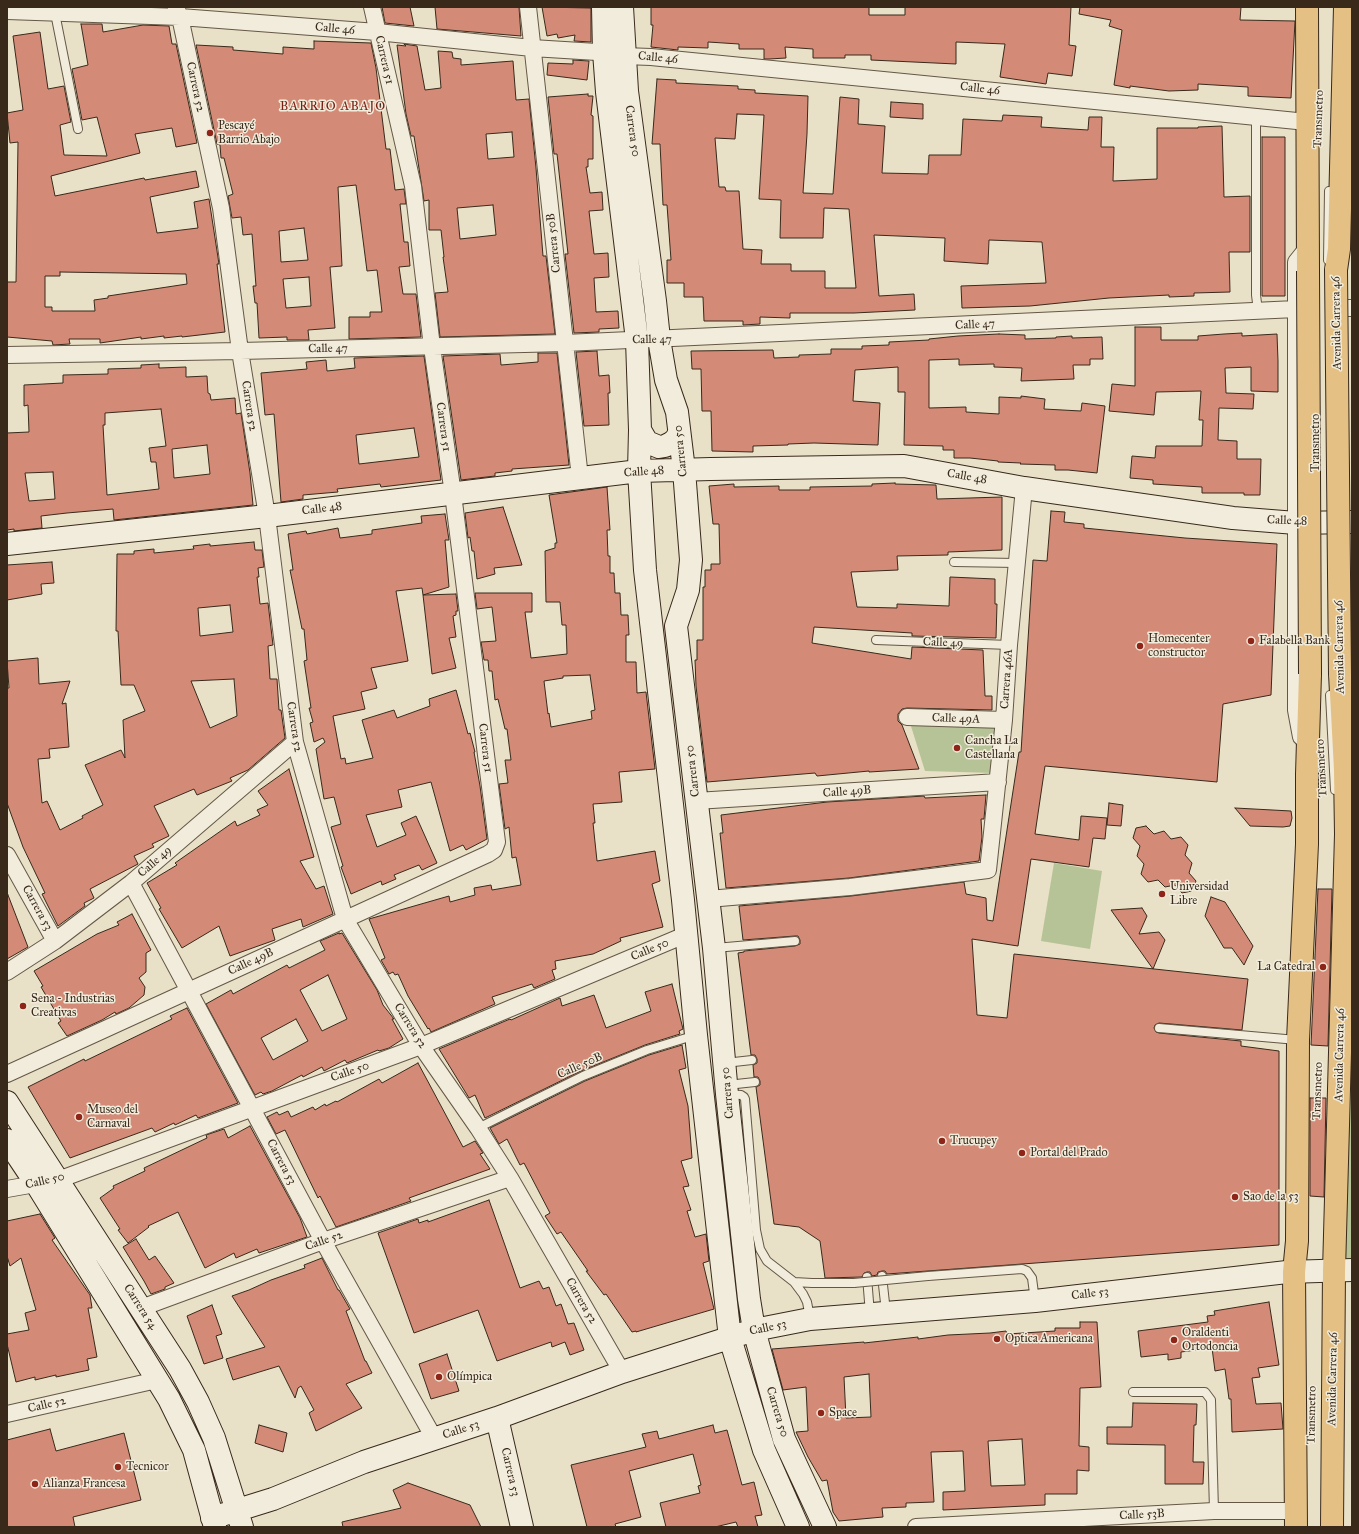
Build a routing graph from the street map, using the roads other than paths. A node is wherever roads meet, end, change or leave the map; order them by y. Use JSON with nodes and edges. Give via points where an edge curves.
{"nodes":[{"id":1,"x":372,"y":7,"type":"edge"},
{"id":2,"x":528,"y":7,"type":"edge"},
{"id":3,"x":603,"y":7,"type":"edge"},
{"id":4,"x":622,"y":7,"type":"edge"},
{"id":5,"x":1307,"y":7,"type":"edge"},
{"id":6,"x":7,"y":11,"type":"edge"},
{"id":7,"x":178,"y":12,"type":"edge"},
{"id":8,"x":55,"y":13,"type":"junction"},
{"id":9,"x":1347,"y":13,"type":"edge"},
{"id":10,"x":377,"y":32,"type":"junction"},
{"id":11,"x":532,"y":48,"type":"junction"},
{"id":12,"x":614,"y":54,"type":"junction"},
{"id":13,"x":1256,"y":116,"type":"junction"},
{"id":14,"x":1307,"y":122,"type":"junction"},
{"id":15,"x":78,"y":129,"type":"dead end"},
{"id":16,"x":1330,"y":183,"type":"dead end"},
{"id":17,"x":1308,"y":248,"type":"junction"},
{"id":18,"x":1327,"y":265,"type":"junction"},
{"id":19,"x":1349,"y":308,"type":"edge"},
{"id":20,"x":1296,"y":309,"type":"junction"},
{"id":21,"x":1258,"y":311,"type":"junction"},
{"id":22,"x":648,"y":340,"type":"junction"},
{"id":23,"x":565,"y":343,"type":"junction"},
{"id":24,"x":432,"y":347,"type":"junction"},
{"id":25,"x":240,"y":351,"type":"junction"},
{"id":26,"x":7,"y":355,"type":"edge"},
{"id":27,"x":640,"y":430,"type":"junction"},
{"id":28,"x":679,"y":433,"type":"junction"},
{"id":29,"x":1317,"y":461,"type":"dead end"},
{"id":30,"x":684,"y":470,"type":"junction"},
{"id":31,"x":639,"y":471,"type":"junction"},
{"id":32,"x":580,"y":478,"type":"junction"},
{"id":33,"x":1024,"y":488,"type":"junction"},
{"id":34,"x":453,"y":494,"type":"junction"},
{"id":35,"x":686,"y":499,"type":"junction"},
{"id":36,"x":641,"y":501,"type":"junction"},
{"id":37,"x":267,"y":516,"type":"junction"},
{"id":38,"x":1328,"y":516,"type":"dead end"},
{"id":39,"x":1296,"y":522,"type":"junction"},
{"id":40,"x":1351,"y":523,"type":"edge"},
{"id":41,"x":1328,"y":532,"type":"dead end"},
{"id":42,"x":7,"y":544,"type":"edge"},
{"id":43,"x":954,"y":562,"type":"dead end"},
{"id":44,"x":1017,"y":563,"type":"junction"},
{"id":45,"x":876,"y":640,"type":"dead end"},
{"id":46,"x":1009,"y":645,"type":"junction"},
{"id":47,"x":1314,"y":674,"type":"junction"},
{"id":48,"x":1335,"y":682,"type":"junction"},
{"id":49,"x":907,"y":717,"type":"dead end"},
{"id":50,"x":1004,"y":720,"type":"junction"},
{"id":51,"x":295,"y":742,"type":"junction"},
{"id":52,"x":1316,"y":745,"type":"dead end"},
{"id":53,"x":1345,"y":770,"type":"junction"},
{"id":54,"x":1311,"y":779,"type":"junction"},
{"id":55,"x":998,"y":782,"type":"junction"},
{"id":56,"x":1335,"y":796,"type":"dead end"},
{"id":57,"x":696,"y":801,"type":"junction"},
{"id":58,"x":1345,"y":838,"type":"edge"},
{"id":59,"x":494,"y":850,"type":"joint"},
{"id":60,"x":7,"y":855,"type":"edge"},
{"id":61,"x":131,"y":882,"type":"junction"},
{"id":62,"x":708,"y":899,"type":"junction"},
{"id":63,"x":345,"y":919,"type":"junction"},
{"id":64,"x":1312,"y":923,"type":"dead end"},
{"id":65,"x":1335,"y":923,"type":"dead end"},
{"id":66,"x":685,"y":935,"type":"junction"},
{"id":67,"x":55,"y":941,"type":"junction"},
{"id":68,"x":795,"y":941,"type":"dead end"},
{"id":69,"x":714,"y":948,"type":"junction"},
{"id":70,"x":7,"y":972,"type":"edge"},
{"id":71,"x":190,"y":990,"type":"junction"},
{"id":72,"x":1159,"y":1028,"type":"dead end"},
{"id":73,"x":696,"y":1035,"type":"junction"},
{"id":74,"x":1298,"y":1040,"type":"junction"},
{"id":75,"x":421,"y":1046,"type":"junction"},
{"id":76,"x":752,"y":1060,"type":"dead end"},
{"id":77,"x":725,"y":1063,"type":"junction"},
{"id":78,"x":7,"y":1074,"type":"edge"},
{"id":79,"x":755,"y":1082,"type":"dead end"},
{"id":80,"x":727,"y":1089,"type":"junction"},
{"id":81,"x":7,"y":1102,"type":"edge"},
{"id":82,"x":252,"y":1108,"type":"junction"},
{"id":83,"x":478,"y":1128,"type":"junction"},
{"id":84,"x":7,"y":1140,"type":"edge"},
{"id":85,"x":1306,"y":1145,"type":"dead end"},
{"id":86,"x":1329,"y":1158,"type":"dead end"},
{"id":87,"x":510,"y":1178,"type":"junction"},
{"id":88,"x":58,"y":1180,"type":"junction"},
{"id":89,"x":37,"y":1185,"type":"junction"},
{"id":90,"x":7,"y":1189,"type":"edge"},
{"id":91,"x":323,"y":1241,"type":"junction"},
{"id":92,"x":1331,"y":1268,"type":"edge"},
{"id":93,"x":1300,"y":1274,"type":"junction"},
{"id":94,"x":882,"y":1276,"type":"dead end"},
{"id":95,"x":867,"y":1277,"type":"dead end"},
{"id":96,"x":794,"y":1282,"type":"junction"},
{"id":97,"x":1035,"y":1301,"type":"junction"},
{"id":98,"x":141,"y":1308,"type":"junction"},
{"id":99,"x":878,"y":1314,"type":"junction"},
{"id":100,"x":810,"y":1319,"type":"junction"},
{"id":101,"x":754,"y":1330,"type":"junction"},
{"id":102,"x":730,"y":1338,"type":"junction"},
{"id":103,"x":622,"y":1372,"type":"junction"},
{"id":104,"x":157,"y":1380,"type":"junction"},
{"id":105,"x":1133,"y":1392,"type":"dead end"},
{"id":106,"x":7,"y":1414,"type":"edge"},
{"id":107,"x":497,"y":1418,"type":"junction"},
{"id":108,"x":434,"y":1438,"type":"junction"},
{"id":109,"x":1214,"y":1511,"type":"junction"},
{"id":110,"x":239,"y":1518,"type":"edge"},
{"id":111,"x":1296,"y":1519,"type":"edge"},
{"id":112,"x":214,"y":1522,"type":"edge"},
{"id":113,"x":522,"y":1527,"type":"edge"},
{"id":114,"x":798,"y":1527,"type":"edge"},
{"id":115,"x":825,"y":1527,"type":"edge"},
{"id":116,"x":916,"y":1527,"type":"edge"},
{"id":117,"x":1332,"y":1527,"type":"edge"}],
"edges":[{"from":1,"to":10,"type":"street","name":"Carrera 51"},
{"from":2,"to":11,"type":"street","name":"Carrera 50B"},
{"from":3,"to":12,"type":"street","name":"Carrera 50"},
{"from":4,"to":12,"type":"street","name":"Carrera 50"},
{"from":5,"to":14,"type":"main road","name":"Avenida Carrera 46"},
{"from":6,"to":8,"type":"street","name":"Calle 46"},
{"from":7,"to":8,"type":"street","name":"Calle 46"},
{"from":7,"to":10,"type":"street","name":"Calle 46"},
{"from":7,"to":25,"type":"street","name":"Carrera 52","via":[[221,208]]},
{"from":8,"to":15,"type":"lane"},
{"from":9,"to":18,"type":"main road","name":"Avenida Carrera 46"},
{"from":10,"to":11,"type":"street","name":"Calle 46"},
{"from":10,"to":24,"type":"street","name":"Carrera 51","via":[[413,186]]},
{"from":11,"to":12,"type":"street","name":"Calle 46"},
{"from":11,"to":23,"type":"street","name":"Carrera 50B"},
{"from":12,"to":13,"type":"street","name":"Calle 46"},
{"from":12,"to":22,"type":"street","name":"Carrera 50","via":[[608,100]]},
{"from":13,"to":14,"type":"street","name":"Calle 46"},
{"from":13,"to":21,"type":"lane"},
{"from":14,"to":17,"type":"main road","name":"Avenida Carrera 46"},
{"from":16,"to":18,"type":"lane"},
{"from":17,"to":18,"type":"main road","name":"Avenida Carrera 46"},
{"from":17,"to":20,"type":"street","via":[[1296,262]]},
{"from":18,"to":19,"type":"street","via":[[1347,264]]},
{"from":18,"to":47,"type":"main road","name":"Avenida Carrera 46","bridge":true},
{"from":18,"to":48,"type":"main road","name":"Avenida Carrera 46","bridge":true},
{"from":19,"to":40,"type":"street"},
{"from":20,"to":21,"type":"street","name":"Calle 47"},
{"from":20,"to":39,"type":"street"},
{"from":21,"to":22,"type":"street","name":"Calle 47"},
{"from":22,"to":23,"type":"street","name":"Calle 47"},
{"from":22,"to":27,"type":"street","name":"Carrera 50"},
{"from":22,"to":28,"type":"street","name":"Carrera 50","via":[[677,412]]},
{"from":23,"to":24,"type":"street","name":"Calle 47"},
{"from":23,"to":32,"type":"street","name":"Carrera 50B"},
{"from":24,"to":25,"type":"street","name":"Calle 47"},
{"from":24,"to":34,"type":"street","name":"Carrera 51"},
{"from":25,"to":26,"type":"street","name":"Calle 47"},
{"from":25,"to":37,"type":"street","name":"Carrera 52"},
{"from":27,"to":28,"type":"street","via":[[646,442],[658,447],[671,443]]},
{"from":27,"to":31,"type":"street","name":"Carrera 50"},
{"from":28,"to":30,"type":"street","name":"Carrera 50"},
{"from":29,"to":47,"type":"lane","name":"Transmetro"},
{"from":30,"to":31,"type":"street","name":"Calle 48"},
{"from":30,"to":33,"type":"street","name":"Calle 48","via":[[904,466]]},
{"from":30,"to":35,"type":"street","name":"Carrera 50"},
{"from":31,"to":32,"type":"street","name":"Calle 48"},
{"from":31,"to":36,"type":"street","name":"Carrera 50"},
{"from":32,"to":34,"type":"street","name":"Calle 48"},
{"from":33,"to":39,"type":"street","name":"Calle 48","via":[[1233,518]]},
{"from":33,"to":44,"type":"street","name":"Carrera 46A"},
{"from":34,"to":37,"type":"street","name":"Calle 48"},
{"from":34,"to":59,"type":"street","name":"Carrera 51","via":[[497,842]]},
{"from":35,"to":36,"type":"street","via":[[677,488],[663,485],[649,489]]},
{"from":35,"to":57,"type":"street","name":"Carrera 50","via":[[691,560],[688,590],[676,626]]},
{"from":36,"to":66,"type":"street","name":"Carrera 50","via":[[645,570]]},
{"from":37,"to":42,"type":"street","name":"Calle 48"},
{"from":37,"to":51,"type":"street","name":"Carrera 52"},
{"from":38,"to":41,"type":"lane"},
{"from":39,"to":40,"type":"street","name":"Calle 48"},
{"from":39,"to":54,"type":"street","via":[[1296,710]]},
{"from":40,"to":53,"type":"street","via":[[1350,675]]},
{"from":43,"to":44,"type":"lane"},
{"from":44,"to":46,"type":"street","name":"Carrera 46A"},
{"from":45,"to":46,"type":"lane","name":"Calle 49"},
{"from":46,"to":50,"type":"street","name":"Carrera 46A"},
{"from":47,"to":52,"type":"lane","name":"Transmetro"},
{"from":47,"to":54,"type":"main road","name":"Avenida Carrera 46"},
{"from":48,"to":53,"type":"main road","name":"Avenida Carrera 46"},
{"from":48,"to":56,"type":"lane","name":"Transmetro"},
{"from":49,"to":50,"type":"street","name":"Calle 49A"},
{"from":50,"to":55,"type":"street","name":"Carrera 46A"},
{"from":51,"to":61,"type":"street","name":"Calle 49"},
{"from":51,"to":63,"type":"street","name":"Carrera 52"},
{"from":53,"to":58,"type":"main road","name":"Avenida Carrera 46"},
{"from":54,"to":64,"type":"lane","name":"Transmetro"},
{"from":54,"to":74,"type":"main road","name":"Avenida Carrera 46"},
{"from":55,"to":57,"type":"street","name":"Calle 49B"},
{"from":55,"to":62,"type":"street","name":"Carrera 46A","via":[[988,870],[850,887]]},
{"from":57,"to":62,"type":"street","name":"Carrera 50"},
{"from":58,"to":65,"type":"lane"},
{"from":58,"to":92,"type":"main road","name":"Avenida Carrera 46"},
{"from":59,"to":63,"type":"street","name":"Calle 49B"},
{"from":60,"to":67,"type":"street","name":"Carrera 53"},
{"from":61,"to":67,"type":"street","name":"Calle 49"},
{"from":61,"to":71,"type":"street","name":"Carrera 53"},
{"from":62,"to":69,"type":"street","name":"Carrera 50"},
{"from":63,"to":71,"type":"street","name":"Calle 49B"},
{"from":63,"to":75,"type":"street","name":"Carrera 52"},
{"from":66,"to":73,"type":"street","name":"Carrera 50"},
{"from":66,"to":75,"type":"street","name":"Calle 50"},
{"from":67,"to":70,"type":"street","name":"Calle 49"},
{"from":68,"to":69,"type":"lane"},
{"from":69,"to":77,"type":"street","name":"Carrera 50"},
{"from":71,"to":78,"type":"street","name":"Calle 49B"},
{"from":71,"to":82,"type":"street","name":"Carrera 53"},
{"from":72,"to":74,"type":"lane"},
{"from":73,"to":83,"type":"lane","name":"Calle 50B","via":[[647,1050],[584,1076]]},
{"from":73,"to":102,"type":"street","name":"Carrera 50"},
{"from":74,"to":93,"type":"main road","name":"Avenida Carrera 46","via":[[1297,1241]]},
{"from":75,"to":82,"type":"street","name":"Calle 50"},
{"from":75,"to":83,"type":"street","name":"Carrera 52"},
{"from":76,"to":77,"type":"lane"},
{"from":77,"to":80,"type":"street","name":"Carrera 50"},
{"from":79,"to":80,"type":"lane"},
{"from":80,"to":96,"type":"lane","via":[[746,1099],[756,1230],[760,1249],[767,1261]]},
{"from":80,"to":101,"type":"street","name":"Carrera 50"},
{"from":81,"to":88,"type":"street","name":"Carrera 54"},
{"from":82,"to":88,"type":"street","name":"Calle 50"},
{"from":82,"to":91,"type":"street","name":"Carrera 53"},
{"from":83,"to":87,"type":"street","name":"Carrera 52"},
{"from":84,"to":89,"type":"street","name":"Carrera 54"},
{"from":85,"to":93,"type":"lane","via":[[1305,1241]]},
{"from":86,"to":92,"type":"lane"},
{"from":87,"to":91,"type":"street","name":"Calle 52"},
{"from":87,"to":103,"type":"street","name":"Carrera 52"},
{"from":88,"to":89,"type":"street","name":"Calle 50"},
{"from":88,"to":98,"type":"street","name":"Carrera 54"},
{"from":89,"to":90,"type":"street","name":"Calle 50"},
{"from":89,"to":104,"type":"street","name":"Carrera 54"},
{"from":91,"to":98,"type":"street","name":"Calle 52"},
{"from":91,"to":108,"type":"street","name":"Carrera 53"},
{"from":92,"to":93,"type":"street","name":"Calle 53"},
{"from":92,"to":117,"type":"main road","name":"Avenida Carrera 46"},
{"from":93,"to":97,"type":"street","name":"Calle 53"},
{"from":93,"to":111,"type":"main road","name":"Avenida Carrera 46"},
{"from":94,"to":99,"type":"lane"},
{"from":95,"to":99,"type":"lane"},
{"from":96,"to":97,"type":"lane","bridge":true,"via":[[854,1283],[1022,1269],[1032,1278]]},
{"from":96,"to":100,"type":"lane","via":[[807,1302]]},
{"from":97,"to":99,"type":"street","name":"Calle 53"},
{"from":98,"to":110,"type":"street","name":"Carrera 54","via":[[198,1402],[214,1438]]},
{"from":99,"to":100,"type":"street","name":"Calle 53"},
{"from":100,"to":101,"type":"street","name":"Calle 53"},
{"from":101,"to":102,"type":"street","name":"Calle 53"},
{"from":101,"to":115,"type":"street","name":"Carrera 50","via":[[784,1439]]},
{"from":102,"to":103,"type":"street","name":"Calle 53"},
{"from":102,"to":114,"type":"street","name":"Carrera 50","via":[[764,1450]]},
{"from":103,"to":107,"type":"street","name":"Calle 53"},
{"from":104,"to":106,"type":"street","name":"Calle 52"},
{"from":104,"to":112,"type":"street","name":"Carrera 54","via":[[179,1417],[194,1450]]},
{"from":105,"to":109,"type":"lane","via":[[1204,1392],[1211,1400]]},
{"from":107,"to":108,"type":"street","name":"Calle 53"},
{"from":107,"to":113,"type":"street","name":"Carrera 53"},
{"from":108,"to":110,"type":"street","name":"Calle 53","via":[[364,1462],[273,1499]]},
{"from":109,"to":111,"type":"street","name":"Calle 53B"},
{"from":109,"to":116,"type":"street","name":"Calle 53B"},
{"from":110,"to":112,"type":"street","name":"Calle 53"}]}
